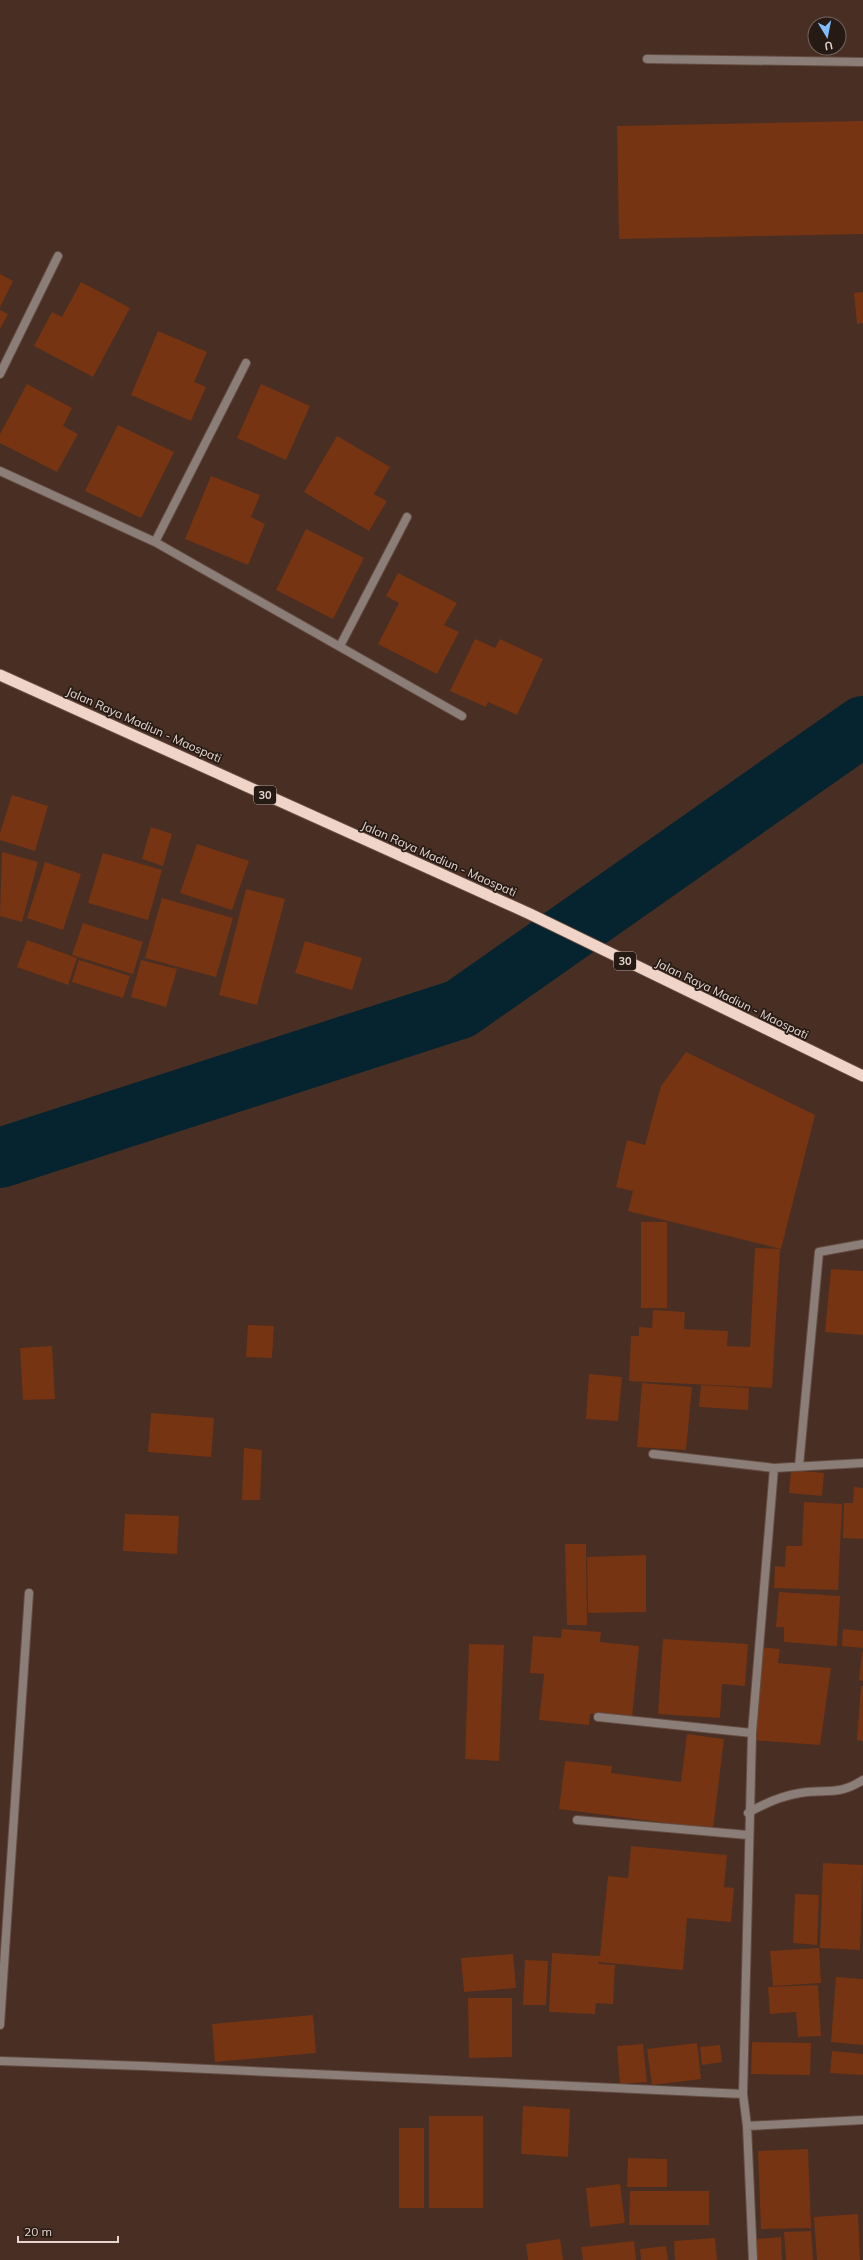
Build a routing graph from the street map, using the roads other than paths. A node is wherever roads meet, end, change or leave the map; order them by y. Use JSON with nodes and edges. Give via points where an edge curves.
{"nodes":[{"id":1,"x":647,"y":59,"type":"dead end"},
{"id":2,"x":863,"y":62,"type":"edge"},
{"id":3,"x":58,"y":256,"type":"dead end"},
{"id":4,"x":246,"y":363,"type":"dead end"},
{"id":5,"x":0,"y":374,"type":"edge"},
{"id":6,"x":0,"y":471,"type":"edge"},
{"id":7,"x":407,"y":517,"type":"dead end"},
{"id":8,"x":155,"y":542,"type":"junction"},
{"id":9,"x":340,"y":646,"type":"junction"},
{"id":10,"x":0,"y":675,"type":"edge"},
{"id":11,"x":462,"y":716,"type":"dead end"},
{"id":12,"x":863,"y":1076,"type":"edge"},
{"id":13,"x":863,"y":1244,"type":"edge"},
{"id":14,"x":653,"y":1454,"type":"dead end"},
{"id":15,"x":863,"y":1463,"type":"edge"},
{"id":16,"x":799,"y":1466,"type":"junction"},
{"id":17,"x":774,"y":1468,"type":"junction"},
{"id":18,"x":30,"y":1593,"type":"dead end"},
{"id":19,"x":598,"y":1717,"type":"dead end"},
{"id":20,"x":752,"y":1733,"type":"junction"},
{"id":21,"x":863,"y":1780,"type":"edge"},
{"id":22,"x":748,"y":1813,"type":"junction"},
{"id":23,"x":577,"y":1820,"type":"dead end"},
{"id":24,"x":748,"y":1835,"type":"junction"},
{"id":25,"x":0,"y":2025,"type":"edge"},
{"id":26,"x":0,"y":2061,"type":"edge"},
{"id":27,"x":743,"y":2094,"type":"junction"},
{"id":28,"x":863,"y":2120,"type":"edge"},
{"id":29,"x":747,"y":2126,"type":"junction"},
{"id":30,"x":753,"y":2260,"type":"edge"}],
"edges":[{"from":1,"to":2,"type":"street"},
{"from":3,"to":5,"type":"street"},
{"from":4,"to":8,"type":"street"},
{"from":6,"to":8,"type":"street"},
{"from":7,"to":9,"type":"street"},
{"from":8,"to":9,"type":"street"},
{"from":9,"to":11,"type":"street"},
{"from":10,"to":12,"type":"highway","name":"Jalan Raya Madiun - Maospati","number":"30","via":[[530,914]]},
{"from":13,"to":16,"type":"street","via":[[819,1252]]},
{"from":14,"to":17,"type":"street"},
{"from":15,"to":16,"type":"street"},
{"from":16,"to":17,"type":"street"},
{"from":17,"to":20,"type":"street"},
{"from":18,"to":25,"type":"street"},
{"from":19,"to":20,"type":"street"},
{"from":20,"to":22,"type":"street"},
{"from":21,"to":22,"type":"street","via":[[838,1792],[801,1792],[773,1799]]},
{"from":22,"to":24,"type":"street"},
{"from":23,"to":24,"type":"street"},
{"from":24,"to":27,"type":"street"},
{"from":26,"to":27,"type":"street"},
{"from":27,"to":29,"type":"street"},
{"from":28,"to":29,"type":"street"},
{"from":29,"to":30,"type":"street"}]}
